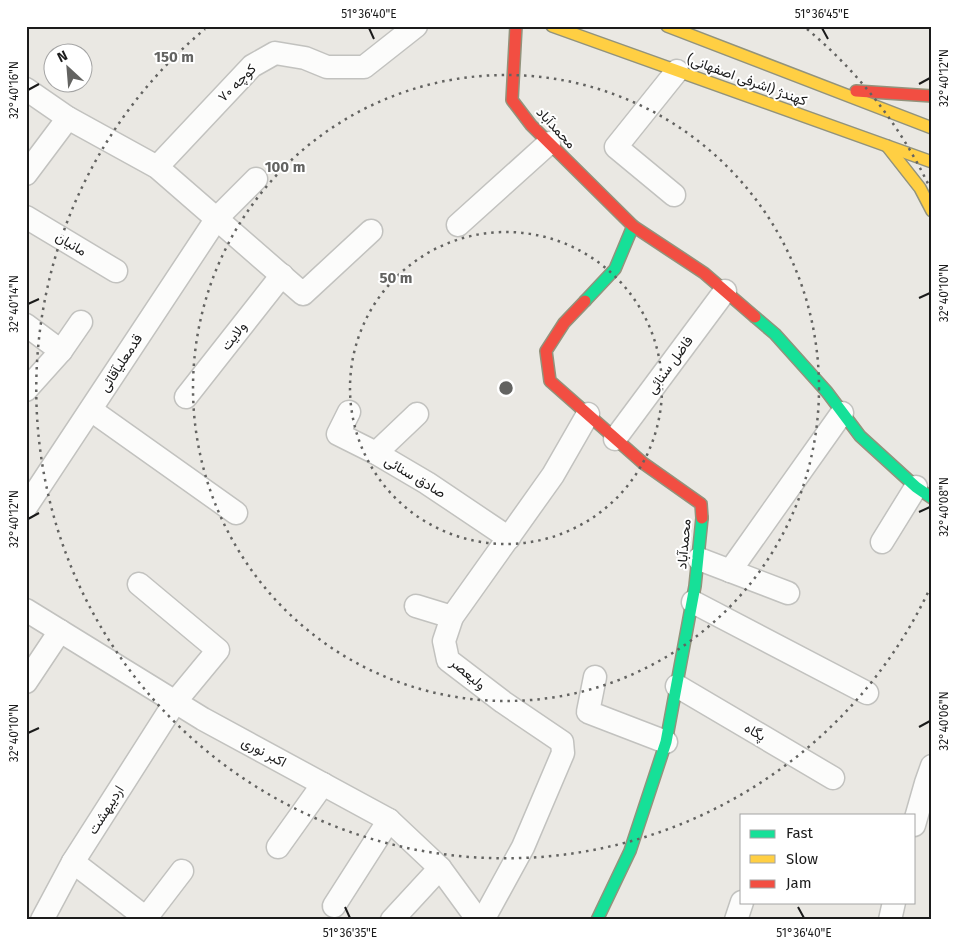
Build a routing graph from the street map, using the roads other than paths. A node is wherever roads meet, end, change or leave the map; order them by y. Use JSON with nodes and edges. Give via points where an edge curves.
{"nodes":[{"id":1,"x":416,"y":26,"type":"edge"},
{"id":2,"x":516,"y":26,"type":"edge"},
{"id":3,"x":552,"y":26,"type":"edge"},
{"id":4,"x":667,"y":26,"type":"edge"},
{"id":5,"x":677,"y":71,"type":"junction"},
{"id":6,"x":26,"y":89,"type":"edge"},
{"id":7,"x":828,"y":89,"type":"junction"},
{"id":8,"x":932,"y":96,"type":"edge"},
{"id":9,"x":68,"y":118,"type":"junction"},
{"id":10,"x":932,"y":128,"type":"edge"},
{"id":11,"x":548,"y":143,"type":"junction"},
{"id":12,"x":887,"y":146,"type":"junction"},
{"id":13,"x":932,"y":162,"type":"edge"},
{"id":14,"x":157,"y":167,"type":"junction"},
{"id":15,"x":26,"y":174,"type":"edge"},
{"id":16,"x":256,"y":179,"type":"dead end"},
{"id":17,"x":674,"y":194,"type":"dead end"},
{"id":18,"x":932,"y":211,"type":"edge"},
{"id":19,"x":26,"y":217,"type":"edge"},
{"id":20,"x":217,"y":218,"type":"junction"},
{"id":21,"x":458,"y":225,"type":"dead end"},
{"id":22,"x":633,"y":226,"type":"junction"},
{"id":23,"x":371,"y":231,"type":"dead end"},
{"id":24,"x":116,"y":271,"type":"dead end"},
{"id":25,"x":282,"y":275,"type":"junction"},
{"id":26,"x":725,"y":291,"type":"junction"},
{"id":27,"x":81,"y":322,"type":"dead end"},
{"id":28,"x":26,"y":325,"type":"edge"},
{"id":29,"x":61,"y":351,"type":"junction"},
{"id":30,"x":26,"y":390,"type":"edge"},
{"id":31,"x":186,"y":397,"type":"dead end"},
{"id":32,"x":91,"y":410,"type":"junction"},
{"id":33,"x":349,"y":412,"type":"dead end"},
{"id":34,"x":842,"y":413,"type":"junction"},
{"id":35,"x":417,"y":414,"type":"dead end"},
{"id":36,"x":588,"y":414,"type":"junction"},
{"id":37,"x":616,"y":439,"type":"junction"},
{"id":38,"x":376,"y":453,"type":"junction"},
{"id":39,"x":924,"y":492,"type":"edge"},
{"id":40,"x":26,"y":508,"type":"edge"},
{"id":41,"x":236,"y":513,"type":"dead end"},
{"id":42,"x":509,"y":538,"type":"junction"},
{"id":43,"x":882,"y":542,"type":"dead end"},
{"id":44,"x":698,"y":559,"type":"junction"},
{"id":45,"x":730,"y":571,"type":"junction"},
{"id":46,"x":139,"y":584,"type":"dead end"},
{"id":47,"x":788,"y":593,"type":"dead end"},
{"id":48,"x":693,"y":602,"type":"junction"},
{"id":49,"x":416,"y":606,"type":"dead end"},
{"id":50,"x":26,"y":610,"type":"edge"},
{"id":51,"x":452,"y":617,"type":"junction"},
{"id":52,"x":60,"y":631,"type":"junction"},
{"id":53,"x":595,"y":677,"type":"dead end"},
{"id":54,"x":26,"y":682,"type":"edge"},
{"id":55,"x":677,"y":686,"type":"junction"},
{"id":56,"x":867,"y":693,"type":"dead end"},
{"id":57,"x":175,"y":702,"type":"junction"},
{"id":58,"x":666,"y":742,"type":"junction"},
{"id":59,"x":932,"y":766,"type":"edge"},
{"id":60,"x":833,"y":778,"type":"dead end"},
{"id":61,"x":323,"y":784,"type":"junction"},
{"id":62,"x":916,"y":819,"type":"edge"},
{"id":63,"x":389,"y":820,"type":"junction"},
{"id":64,"x":278,"y":846,"type":"dead end"},
{"id":65,"x":73,"y":862,"type":"junction"},
{"id":66,"x":440,"y":868,"type":"junction"},
{"id":67,"x":182,"y":871,"type":"dead end"},
{"id":68,"x":741,"y":904,"type":"edge"},
{"id":69,"x":894,"y":904,"type":"edge"},
{"id":70,"x":334,"y":906,"type":"dead end"},
{"id":71,"x":42,"y":920,"type":"edge"},
{"id":72,"x":392,"y":920,"type":"edge"},
{"id":73,"x":478,"y":920,"type":"edge"},
{"id":74,"x":482,"y":920,"type":"edge"},
{"id":75,"x":597,"y":920,"type":"edge"},
{"id":76,"x":736,"y":920,"type":"edge"},
{"id":77,"x":890,"y":920,"type":"edge"}],
"edges":[{"from":1,"to":14,"type":"street","name":"کوچه ۷۰","via":[[364,67],[327,67],[305,58],[275,53],[252,66]]},
{"from":2,"to":11,"type":"street","name":"محمدآباد","via":[[512,100]]},
{"from":3,"to":5,"type":"street","name":"کهندژ (اشرفی اصفهانی)"},
{"from":4,"to":7,"type":"street","name":"کهندژ (اشرفی اصفهانی)"},
{"from":5,"to":12,"type":"street","name":"کهندژ (اشرفی اصفهانی)"},
{"from":5,"to":17,"type":"street","via":[[616,147]]},
{"from":6,"to":9,"type":"street"},
{"from":7,"to":8,"type":"street"},
{"from":7,"to":10,"type":"street","name":"کهندژ (اشرفی اصفهانی)"},
{"from":9,"to":14,"type":"street"},
{"from":9,"to":15,"type":"street"},
{"from":11,"to":21,"type":"street"},
{"from":11,"to":22,"type":"street","name":"محمدآباد"},
{"from":12,"to":13,"type":"street","name":"کهندژ (اشرفی اصفهانی)"},
{"from":12,"to":18,"type":"street","via":[[920,188]]},
{"from":14,"to":20,"type":"street"},
{"from":16,"to":20,"type":"street","name":"قدمعلیآقائی"},
{"from":19,"to":24,"type":"street","name":"مانیان"},
{"from":20,"to":25,"type":"street"},
{"from":20,"to":32,"type":"street","name":"قدمعلیآقائی"},
{"from":22,"to":26,"type":"street","name":"محمدآباد","via":[[704,273]]},
{"from":22,"to":36,"type":"street","name":"محمدآباد","via":[[615,269],[564,323],[546,351],[550,381]]},
{"from":23,"to":25,"type":"street","via":[[302,294]]},
{"from":25,"to":31,"type":"street","name":"ولایت"},
{"from":26,"to":34,"type":"street","name":"محمدآباد","via":[[775,334]]},
{"from":26,"to":37,"type":"street","name":"فاضل سنائی"},
{"from":27,"to":29,"type":"street"},
{"from":28,"to":29,"type":"street"},
{"from":29,"to":30,"type":"street"},
{"from":32,"to":40,"type":"street","name":"قدمعلیآقائی"},
{"from":32,"to":41,"type":"street"},
{"from":33,"to":38,"type":"street","name":"صادق سنائی","via":[[338,434]]},
{"from":34,"to":39,"type":"street","name":"محمدآباد","via":[[860,436]]},
{"from":34,"to":45,"type":"street"},
{"from":35,"to":38,"type":"street"},
{"from":36,"to":37,"type":"street","name":"محمدآباد"},
{"from":36,"to":42,"type":"street","name":"ولیعصر","via":[[553,474]]},
{"from":37,"to":44,"type":"street","name":"محمدآباد","via":[[643,464],[701,504]]},
{"from":38,"to":42,"type":"street","name":"صادق سنائی"},
{"from":39,"to":43,"type":"street"},
{"from":42,"to":51,"type":"street","name":"ولیعصر"},
{"from":44,"to":45,"type":"street"},
{"from":44,"to":48,"type":"street","name":"محمدآباد"},
{"from":45,"to":47,"type":"street"},
{"from":46,"to":57,"type":"street","name":"اردیبهشت","via":[[218,650]]},
{"from":48,"to":55,"type":"street","name":"محمدآباد"},
{"from":48,"to":56,"type":"street"},
{"from":49,"to":51,"type":"street"},
{"from":50,"to":52,"type":"street","name":"اکبر نوری"},
{"from":51,"to":74,"type":"street","name":"ولیعصر","via":[[444,641],[448,660],[562,742],[563,753],[523,847]]},
{"from":52,"to":54,"type":"street"},
{"from":52,"to":57,"type":"street","name":"اکبر نوری"},
{"from":53,"to":58,"type":"street","via":[[588,712]]},
{"from":55,"to":58,"type":"street","name":"محمدآباد"},
{"from":55,"to":60,"type":"street","name":"پگاه"},
{"from":57,"to":61,"type":"street","name":"اکبر نوری"},
{"from":57,"to":65,"type":"street","name":"اردیبهشت"},
{"from":58,"to":75,"type":"street","name":"محمدآباد","via":[[630,851]]},
{"from":59,"to":62,"type":"street"},
{"from":61,"to":63,"type":"street","name":"اکبر نوری"},
{"from":61,"to":64,"type":"street"},
{"from":63,"to":66,"type":"street","name":"اکبر نوری"},
{"from":63,"to":70,"type":"street"},
{"from":65,"to":67,"type":"street","via":[[146,918]]},
{"from":65,"to":71,"type":"street","name":"اردیبهشت"},
{"from":66,"to":72,"type":"street"},
{"from":66,"to":73,"type":"street","name":"اکبر نوری"},
{"from":68,"to":76,"type":"street"},
{"from":69,"to":77,"type":"street"}]}
